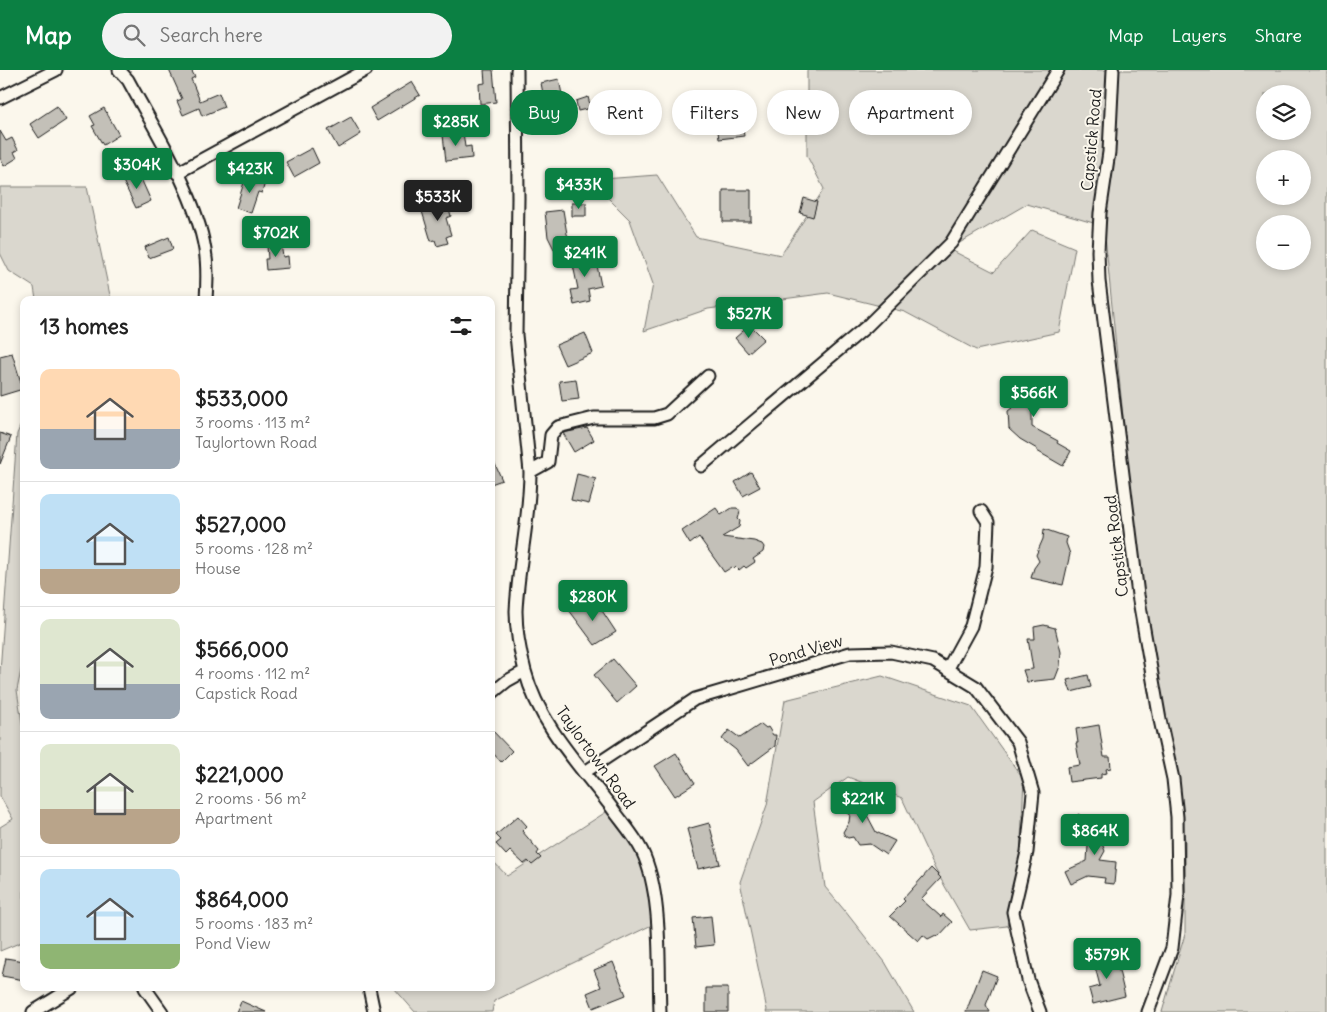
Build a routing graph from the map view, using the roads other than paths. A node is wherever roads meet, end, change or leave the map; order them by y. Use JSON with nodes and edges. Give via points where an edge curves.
{"nodes":[{"id":1,"x":56,"y":70,"type":"edge"},
{"id":2,"x":118,"y":70,"type":"edge"},
{"id":3,"x":366,"y":70,"type":"edge"},
{"id":4,"x":517,"y":70,"type":"edge"},
{"id":5,"x":1058,"y":70,"type":"edge"},
{"id":6,"x":1114,"y":70,"type":"edge"},
{"id":7,"x":0,"y":98,"type":"edge"},
{"id":8,"x":178,"y":173,"type":"junction"},
{"id":9,"x":206,"y":296,"type":"edge"},
{"id":10,"x":708,"y":376,"type":"dead end"},
{"id":11,"x":701,"y":466,"type":"dead end"},
{"id":12,"x":530,"y":472,"type":"junction"},
{"id":13,"x":981,"y":511,"type":"dead end"},
{"id":14,"x":947,"y":670,"type":"junction"},
{"id":15,"x":525,"y":671,"type":"junction"},
{"id":16,"x":495,"y":691,"type":"edge"},
{"id":17,"x":584,"y":772,"type":"junction"},
{"id":18,"x":67,"y":991,"type":"edge"},
{"id":19,"x":147,"y":991,"type":"edge"},
{"id":20,"x":370,"y":991,"type":"edge"},
{"id":21,"x":33,"y":1012,"type":"edge"},
{"id":22,"x":162,"y":1012,"type":"edge"},
{"id":23,"x":374,"y":1012,"type":"edge"},
{"id":24,"x":660,"y":1012,"type":"edge"},
{"id":25,"x":1040,"y":1012,"type":"edge"},
{"id":26,"x":1148,"y":1012,"type":"edge"}],
"edges":[{"from":1,"to":7,"type":"street"},
{"from":2,"to":8,"type":"street","via":[[128,80]]},
{"from":3,"to":8,"type":"street"},
{"from":4,"to":12,"type":"street","name":"Taylortown Road","via":[[516,335]]},
{"from":5,"to":11,"type":"street","via":[[951,243],[867,326]]},
{"from":6,"to":26,"type":"street","name":"Capstick Road","via":[[1109,152],[1100,213],[1099,281],[1138,595],[1173,780],[1179,852],[1172,948]]},
{"from":8,"to":9,"type":"street","via":[[201,230],[207,267]]},
{"from":10,"to":12,"type":"street","via":[[667,414],[654,418],[594,418],[558,427],[551,435],[548,462]]},
{"from":12,"to":15,"type":"street","name":"Taylortown Road","via":[[516,612]]},
{"from":13,"to":14,"type":"street","via":[[988,522],[986,567],[971,626]]},
{"from":14,"to":17,"type":"street","name":"Pond View","via":[[933,661],[891,652],[850,653],[695,699]]},
{"from":14,"to":25,"type":"street","name":"Pond View","via":[[976,687],[1018,742],[1033,793],[1027,852],[1013,912],[1028,980]]},
{"from":15,"to":16,"type":"street"},
{"from":15,"to":17,"type":"street","name":"Taylortown Road","via":[[545,717]]},
{"from":17,"to":24,"type":"street","name":"Taylortown Road","via":[[630,831],[654,886]]},
{"from":18,"to":21,"type":"street"},
{"from":19,"to":22,"type":"street"},
{"from":20,"to":23,"type":"street"}]}
